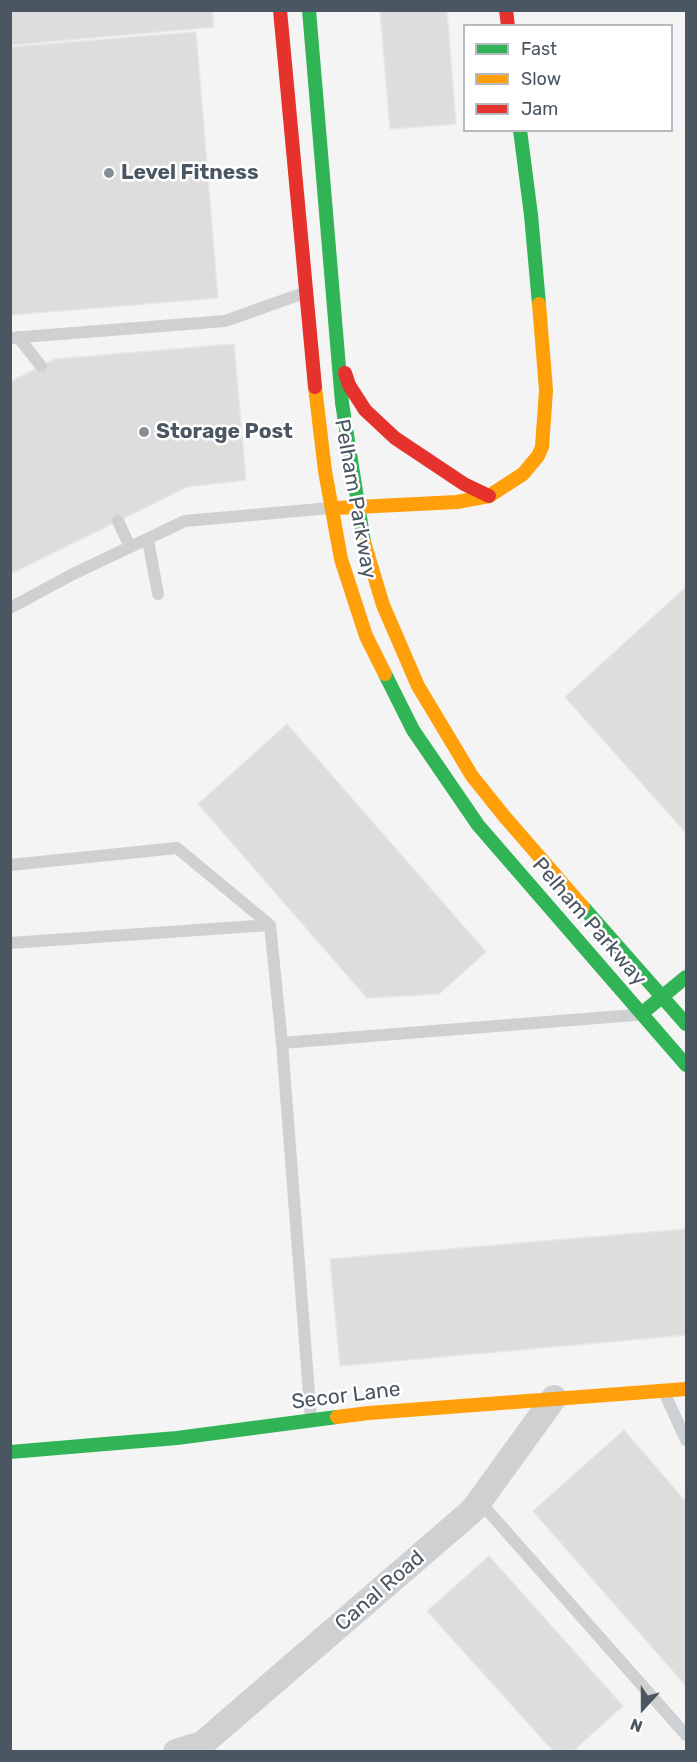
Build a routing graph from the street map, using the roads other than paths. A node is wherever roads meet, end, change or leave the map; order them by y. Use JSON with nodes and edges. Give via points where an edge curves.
{"nodes":[{"id":1,"x":280,"y":10,"type":"edge"},
{"id":2,"x":309,"y":10,"type":"edge"},
{"id":3,"x":520,"y":132,"type":"edge"},
{"id":4,"x":307,"y":292,"type":"junction"},
{"id":5,"x":14,"y":338,"type":"edge"},
{"id":6,"x":338,"y":352,"type":"junction"},
{"id":7,"x":41,"y":366,"type":"dead end"},
{"id":8,"x":489,"y":496,"type":"junction"},
{"id":9,"x":358,"y":507,"type":"junction"},
{"id":10,"x":332,"y":508,"type":"junction"},
{"id":11,"x":118,"y":521,"type":"dead end"},
{"id":12,"x":148,"y":540,"type":"junction"},
{"id":13,"x":130,"y":547,"type":"junction"},
{"id":14,"x":158,"y":594,"type":"dead end"},
{"id":15,"x":10,"y":608,"type":"edge"},
{"id":16,"x":10,"y":865,"type":"edge"},
{"id":17,"x":270,"y":925,"type":"junction"},
{"id":18,"x":10,"y":944,"type":"edge"},
{"id":19,"x":687,"y":977,"type":"edge"},
{"id":20,"x":663,"y":997,"type":"junction"},
{"id":21,"x":641,"y":1014,"type":"junction"},
{"id":22,"x":687,"y":1024,"type":"edge"},
{"id":23,"x":282,"y":1043,"type":"junction"},
{"id":24,"x":687,"y":1065,"type":"edge"},
{"id":25,"x":687,"y":1389,"type":"edge"},
{"id":26,"x":663,"y":1391,"type":"junction"},
{"id":27,"x":554,"y":1398,"type":"junction"},
{"id":28,"x":311,"y":1421,"type":"junction"},
{"id":29,"x":687,"y":1440,"type":"edge"},
{"id":30,"x":10,"y":1452,"type":"edge"},
{"id":31,"x":480,"y":1502,"type":"junction"},
{"id":32,"x":687,"y":1735,"type":"edge"},
{"id":33,"x":202,"y":1748,"type":"edge"},
{"id":34,"x":176,"y":1752,"type":"edge"}],
"edges":[{"from":1,"to":4,"type":"main road","name":"Pelham Parkway"},
{"from":2,"to":6,"type":"main road","name":"Pelham Parkway"},
{"from":3,"to":8,"type":"main road","via":[[543,338],[546,390],[542,447],[523,474]]},
{"from":4,"to":5,"type":"lane","via":[[225,321]]},
{"from":4,"to":10,"type":"main road","name":"Pelham Parkway","via":[[320,434]]},
{"from":5,"to":7,"type":"lane"},
{"from":6,"to":8,"type":"main road","via":[[350,385],[365,410],[395,438]]},
{"from":6,"to":9,"type":"main road","name":"Pelham Parkway"},
{"from":8,"to":9,"type":"main road","via":[[458,502]]},
{"from":9,"to":10,"type":"main road"},
{"from":9,"to":20,"type":"main road","name":"Pelham Parkway","via":[[363,542],[383,605],[418,686],[444,732],[504,816]]},
{"from":10,"to":12,"type":"lane","via":[[185,521]]},
{"from":10,"to":21,"type":"main road","name":"Pelham Parkway","via":[[344,570],[366,636],[412,730],[478,825]]},
{"from":11,"to":13,"type":"lane"},
{"from":12,"to":13,"type":"lane"},
{"from":12,"to":14,"type":"lane"},
{"from":13,"to":15,"type":"lane"},
{"from":16,"to":17,"type":"lane","via":[[177,848]]},
{"from":17,"to":18,"type":"lane"},
{"from":17,"to":23,"type":"lane"},
{"from":19,"to":20,"type":"main road"},
{"from":20,"to":21,"type":"main road"},
{"from":20,"to":22,"type":"main road","name":"Pelham Parkway"},
{"from":21,"to":23,"type":"lane"},
{"from":21,"to":24,"type":"main road","name":"Pelham Parkway"},
{"from":23,"to":28,"type":"lane"},
{"from":25,"to":26,"type":"main road","name":"Secor Lane"},
{"from":26,"to":27,"type":"main road","name":"Secor Lane"},
{"from":26,"to":29,"type":"lane"},
{"from":27,"to":28,"type":"main road","name":"Secor Lane"},
{"from":27,"to":31,"type":"street","name":"Canal Road"},
{"from":28,"to":30,"type":"main road","name":"Secor Lane","via":[[177,1438]]},
{"from":31,"to":32,"type":"lane"},
{"from":31,"to":33,"type":"street","name":"Canal Road"},
{"from":33,"to":34,"type":"street","name":"Canal Road"}]}
